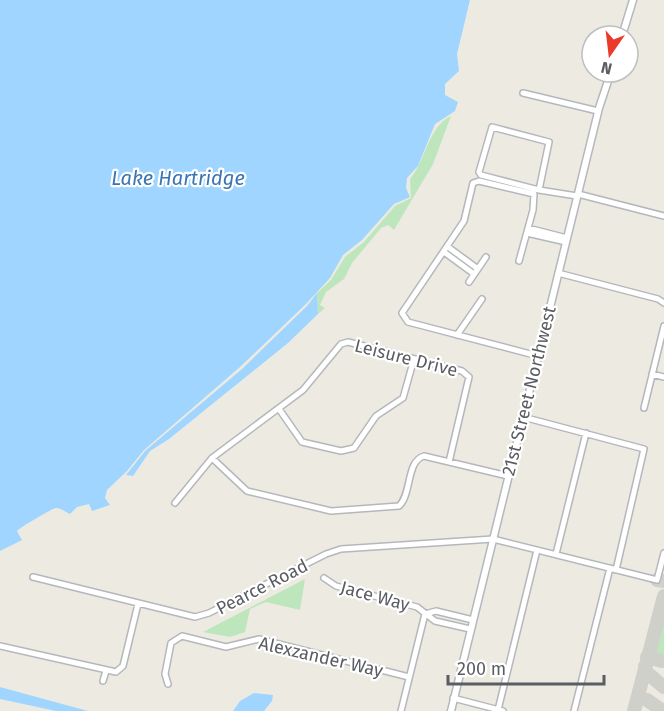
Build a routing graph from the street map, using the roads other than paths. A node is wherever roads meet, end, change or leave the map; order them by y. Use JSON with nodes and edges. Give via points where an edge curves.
{"nodes":[{"id":1,"x":633,"y":1,"type":"edge"},
{"id":2,"x":626,"y":24,"type":"edge"},
{"id":3,"x":607,"y":84,"type":"edge"},
{"id":4,"x":523,"y":93,"type":"dead end"},
{"id":5,"x":598,"y":111,"type":"junction"},
{"id":6,"x":539,"y":190,"type":"junction"},
{"id":7,"x":578,"y":195,"type":"junction"},
{"id":8,"x":664,"y":216,"type":"edge"},
{"id":9,"x":528,"y":230,"type":"junction"},
{"id":10,"x":567,"y":240,"type":"junction"},
{"id":11,"x":446,"y":250,"type":"junction"},
{"id":12,"x":486,"y":257,"type":"dead end"},
{"id":13,"x":519,"y":261,"type":"dead end"},
{"id":14,"x":476,"y":271,"type":"junction"},
{"id":15,"x":558,"y":273,"type":"junction"},
{"id":16,"x":469,"y":282,"type":"dead end"},
{"id":17,"x":482,"y":299,"type":"dead end"},
{"id":18,"x":664,"y":303,"type":"edge"},
{"id":19,"x":664,"y":331,"type":"edge"},
{"id":20,"x":457,"y":335,"type":"junction"},
{"id":21,"x":538,"y":356,"type":"junction"},
{"id":22,"x":414,"y":358,"type":"junction"},
{"id":23,"x":652,"y":374,"type":"junction"},
{"id":24,"x":664,"y":377,"type":"edge"},
{"id":25,"x":644,"y":408,"type":"dead end"},
{"id":26,"x":279,"y":409,"type":"junction"},
{"id":27,"x":523,"y":417,"type":"junction"},
{"id":28,"x":586,"y":433,"type":"junction"},
{"id":29,"x":212,"y":458,"type":"junction"},
{"id":30,"x":449,"y":462,"type":"junction"},
{"id":31,"x":508,"y":476,"type":"junction"},
{"id":32,"x":175,"y":503,"type":"dead end"},
{"id":33,"x":493,"y":539,"type":"junction"},
{"id":34,"x":537,"y":550,"type":"junction"},
{"id":35,"x":664,"y":553,"type":"edge"},
{"id":36,"x":556,"y":554,"type":"junction"},
{"id":37,"x":613,"y":569,"type":"junction"},
{"id":38,"x":33,"y":577,"type":"dead end"},
{"id":39,"x":324,"y":578,"type":"dead end"},
{"id":40,"x":138,"y":604,"type":"junction"},
{"id":41,"x":425,"y":614,"type":"junction"},
{"id":42,"x":472,"y":620,"type":"junction"},
{"id":43,"x":470,"y":629,"type":"junction"},
{"id":44,"x":0,"y":646,"type":"edge"},
{"id":45,"x":106,"y":671,"type":"junction"},
{"id":46,"x":409,"y":677,"type":"junction"},
{"id":47,"x":103,"y":681,"type":"dead end"},
{"id":48,"x":168,"y":684,"type":"dead end"},
{"id":49,"x":453,"y":698,"type":"junction"},
{"id":50,"x":500,"y":710,"type":"edge"},
{"id":51,"x":401,"y":711,"type":"edge"},
{"id":52,"x":451,"y":711,"type":"edge"},
{"id":53,"x":574,"y":711,"type":"edge"}],
"edges":[{"from":1,"to":2,"type":"street"},
{"from":3,"to":5,"type":"street","name":"21st Street Northwest"},
{"from":4,"to":5,"type":"street"},
{"from":5,"to":7,"type":"street","name":"21st Street Northwest"},
{"from":6,"to":6,"type":"street","via":[[549,142],[492,127],[481,175]]},
{"from":6,"to":7,"type":"street"},
{"from":7,"to":8,"type":"street"},
{"from":7,"to":10,"type":"street","name":"21st Street Northwest"},
{"from":9,"to":10,"type":"street"},
{"from":9,"to":11,"type":"street","via":[[534,194],[479,180],[473,183],[464,221]]},
{"from":9,"to":13,"type":"street"},
{"from":10,"to":15,"type":"street","name":"21st Street Northwest"},
{"from":11,"to":14,"type":"street"},
{"from":11,"to":20,"type":"street","via":[[402,314],[408,322]]},
{"from":12,"to":14,"type":"street"},
{"from":14,"to":16,"type":"street"},
{"from":15,"to":18,"type":"street"},
{"from":15,"to":21,"type":"street","name":"21st Street Northwest"},
{"from":17,"to":20,"type":"street"},
{"from":19,"to":23,"type":"street"},
{"from":20,"to":21,"type":"street"},
{"from":21,"to":27,"type":"street","name":"21st Street Northwest"},
{"from":22,"to":26,"type":"street","name":"Leisure Drive","via":[[344,343],[308,385]]},
{"from":22,"to":26,"type":"street","via":[[403,398],[376,416],[350,450],[306,444]]},
{"from":22,"to":30,"type":"street","name":"Leisure Drive","via":[[462,370],[469,377]]},
{"from":23,"to":24,"type":"street"},
{"from":23,"to":25,"type":"street"},
{"from":26,"to":29,"type":"street","name":"Leisure Drive"},
{"from":27,"to":28,"type":"street"},
{"from":27,"to":31,"type":"street","name":"21st Street Northwest"},
{"from":28,"to":36,"type":"street"},
{"from":28,"to":37,"type":"street","via":[[643,448]]},
{"from":29,"to":30,"type":"street","via":[[247,491],[331,512],[399,506],[419,457]]},
{"from":29,"to":32,"type":"street","name":"Leisure Drive"},
{"from":30,"to":31,"type":"street"},
{"from":31,"to":33,"type":"street","name":"21st Street Northwest"},
{"from":33,"to":34,"type":"street","name":"Pearce Road"},
{"from":33,"to":40,"type":"street","name":"Pearce Road","via":[[341,549],[203,615],[187,616]]},
{"from":33,"to":42,"type":"street","name":"21st Street Northwest"},
{"from":34,"to":36,"type":"street","name":"Pearce Road"},
{"from":34,"to":50,"type":"street"},
{"from":35,"to":37,"type":"street","name":"Pearce Road","via":[[657,580]]},
{"from":36,"to":37,"type":"street","name":"Pearce Road"},
{"from":37,"to":53,"type":"street"},
{"from":38,"to":40,"type":"street","name":"Pearce Road"},
{"from":39,"to":41,"type":"street","name":"Jace Way","via":[[336,586],[417,607]]},
{"from":40,"to":45,"type":"street","via":[[123,666],[116,672]]},
{"from":41,"to":42,"type":"street","name":"Jace Way","via":[[436,611]]},
{"from":41,"to":43,"type":"street","name":"Jace Way","via":[[435,621]]},
{"from":41,"to":46,"type":"street"},
{"from":42,"to":43,"type":"street","name":"21st Street Northwest"},
{"from":43,"to":49,"type":"street","name":"21st Street Northwest"},
{"from":44,"to":45,"type":"street"},
{"from":45,"to":47,"type":"street"},
{"from":46,"to":48,"type":"street","name":"Alexzander Way","via":[[259,639],[226,647],[182,636],[171,643],[165,674]]},
{"from":46,"to":51,"type":"street"},
{"from":49,"to":50,"type":"street"},
{"from":49,"to":52,"type":"street","name":"21st Street Northwest"}]}
